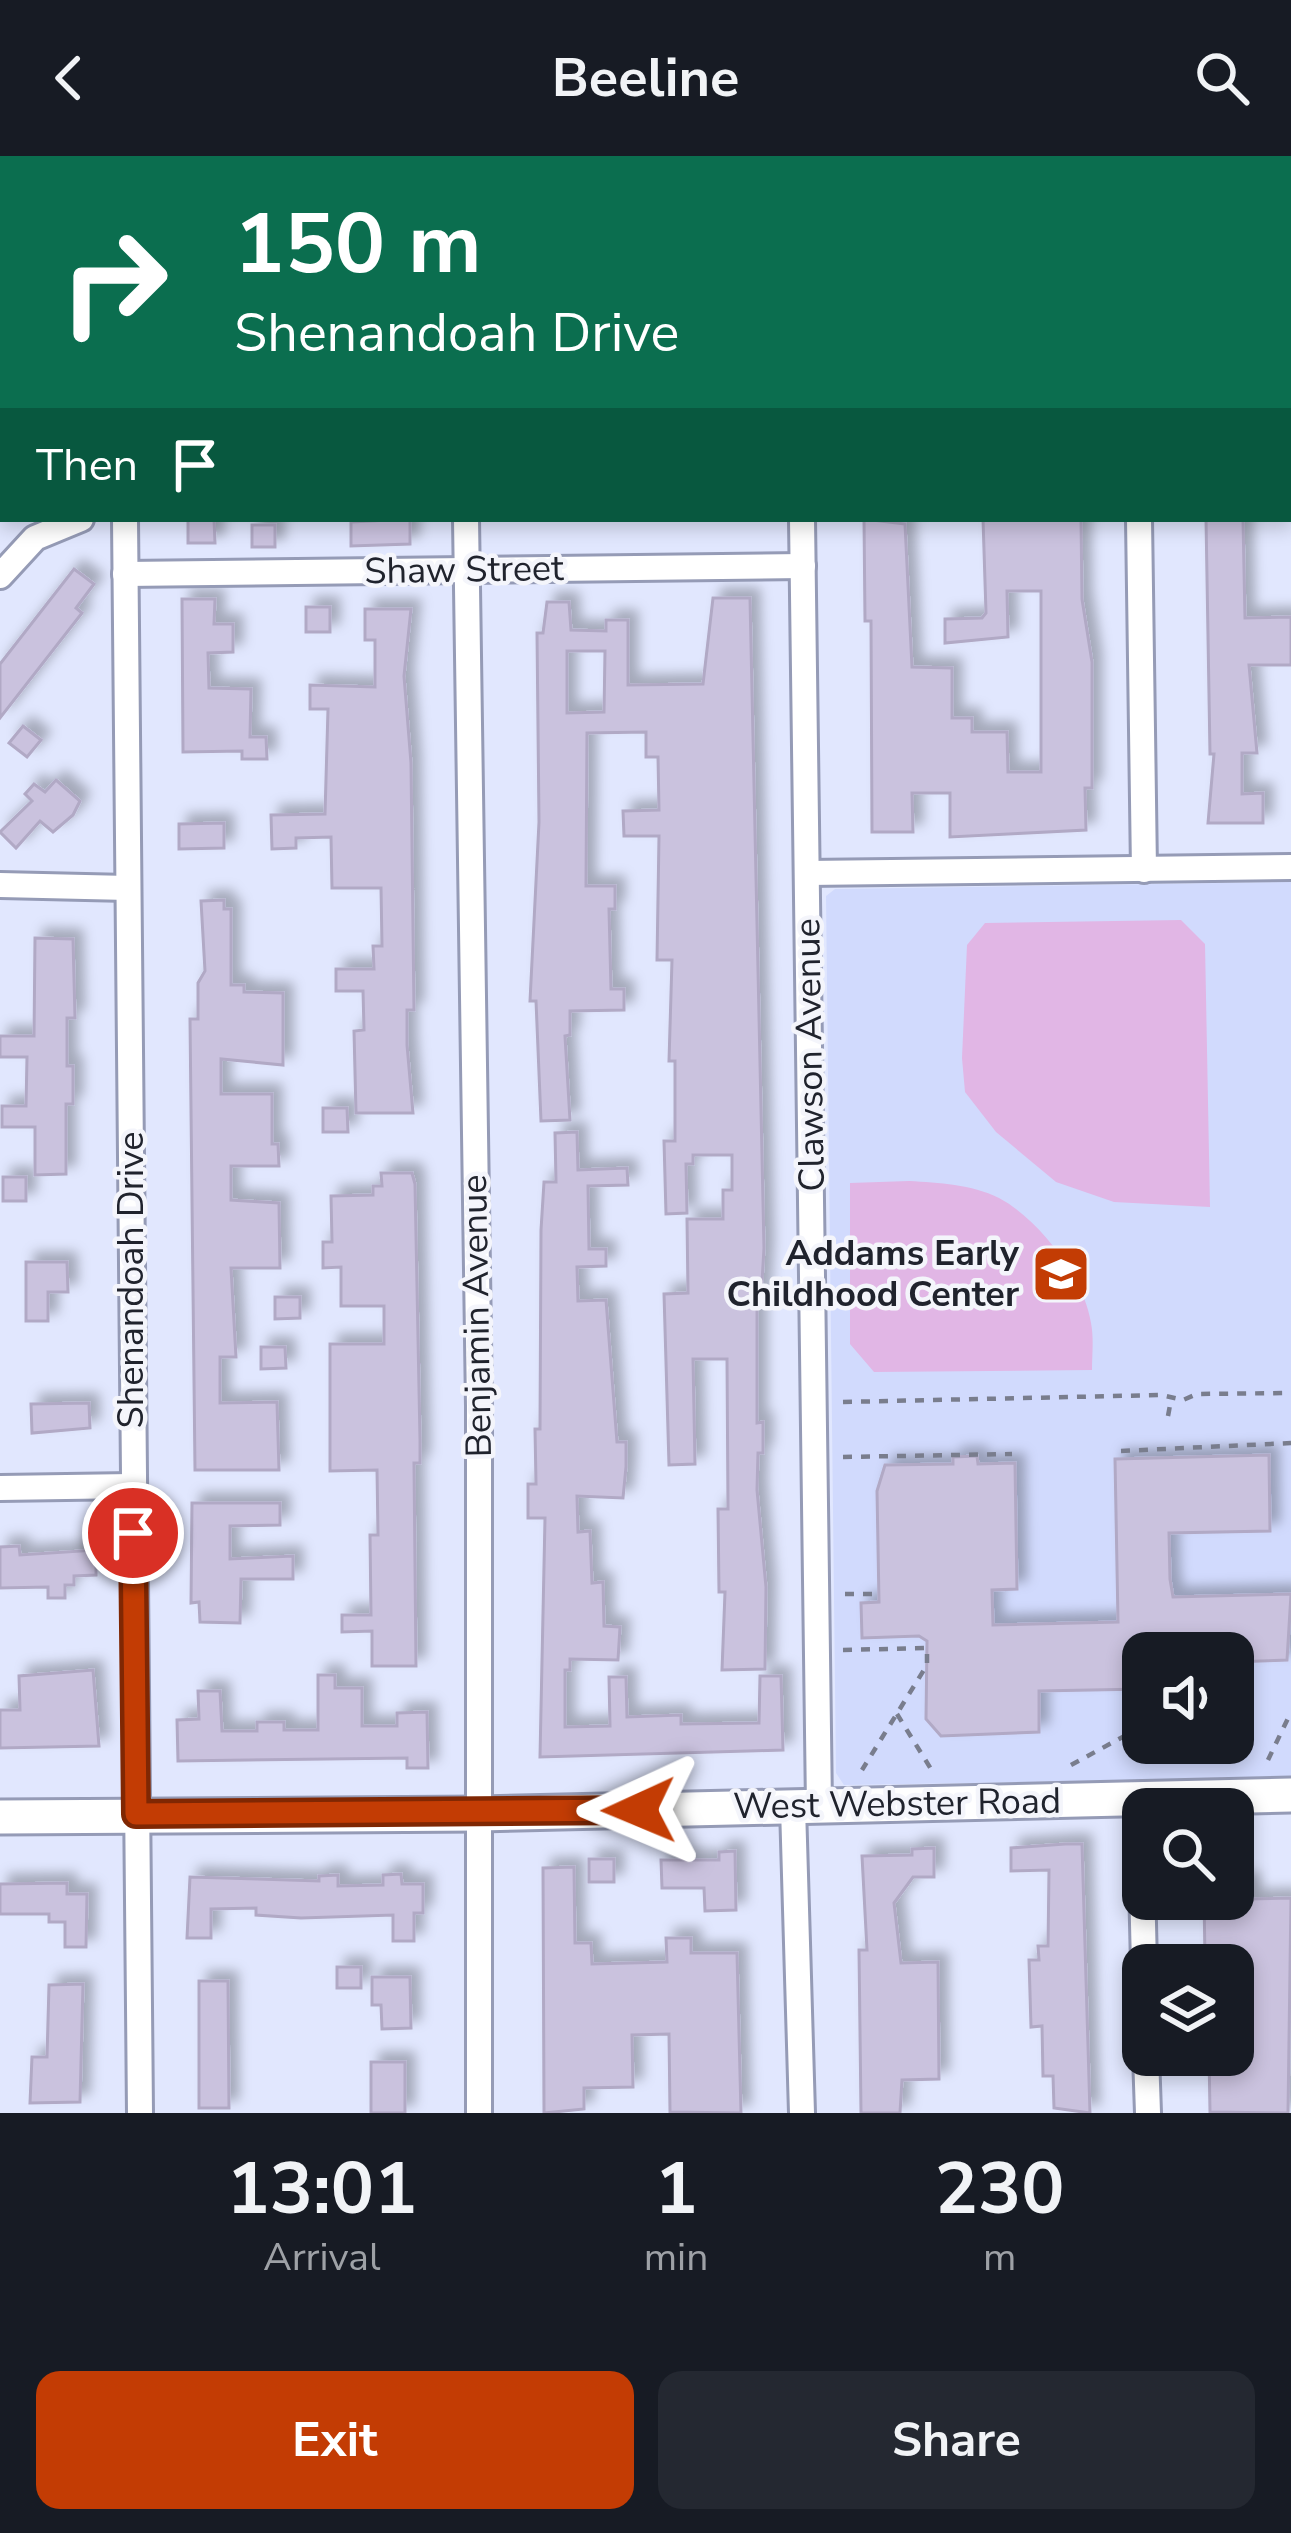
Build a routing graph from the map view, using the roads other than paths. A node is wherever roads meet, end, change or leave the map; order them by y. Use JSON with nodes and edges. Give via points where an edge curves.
{"nodes":[{"id":1,"x":74,"y":522,"type":"edge"},
{"id":2,"x":125,"y":522,"type":"edge"},
{"id":3,"x":466,"y":522,"type":"edge"},
{"id":4,"x":802,"y":522,"type":"edge"},
{"id":5,"x":1139,"y":522,"type":"edge"},
{"id":6,"x":802,"y":566,"type":"junction"},
{"id":7,"x":466,"y":569,"type":"junction"},
{"id":8,"x":125,"y":574,"type":"junction"},
{"id":9,"x":0,"y":577,"type":"edge"},
{"id":10,"x":1291,"y":867,"type":"edge"},
{"id":11,"x":1144,"y":870,"type":"junction"},
{"id":12,"x":807,"y":872,"type":"junction"},
{"id":13,"x":0,"y":885,"type":"edge"},
{"id":14,"x":128,"y":888,"type":"junction"},
{"id":15,"x":132,"y":1486,"type":"junction"},
{"id":16,"x":0,"y":1488,"type":"edge"},
{"id":17,"x":1291,"y":1795,"type":"edge"},
{"id":18,"x":1254,"y":1796,"type":"edge"},
{"id":19,"x":1122,"y":1798,"type":"edge"},
{"id":20,"x":806,"y":1807,"type":"junction"},
{"id":21,"x":136,"y":1814,"type":"junction"},
{"id":22,"x":480,"y":1814,"type":"junction"},
{"id":23,"x":0,"y":1816,"type":"edge"},
{"id":24,"x":1147,"y":2076,"type":"edge"},
{"id":25,"x":140,"y":2113,"type":"edge"},
{"id":26,"x":479,"y":2113,"type":"edge"},
{"id":27,"x":802,"y":2113,"type":"edge"},
{"id":28,"x":1148,"y":2113,"type":"edge"}],
"edges":[{"from":1,"to":9,"type":"street","via":[[35,538]]},
{"from":2,"to":8,"type":"street","name":"Shenandoah Drive"},
{"from":3,"to":7,"type":"street","name":"Benjamin Avenue"},
{"from":4,"to":6,"type":"street","name":"Clawson Avenue"},
{"from":5,"to":11,"type":"street"},
{"from":6,"to":7,"type":"street","name":"Shaw Street"},
{"from":6,"to":12,"type":"street","name":"Clawson Avenue"},
{"from":7,"to":8,"type":"street","name":"Shaw Street"},
{"from":7,"to":22,"type":"street","name":"Benjamin Avenue"},
{"from":8,"to":14,"type":"street","name":"Shenandoah Drive"},
{"from":10,"to":11,"type":"street"},
{"from":11,"to":12,"type":"street"},
{"from":12,"to":20,"type":"street","name":"Clawson Avenue"},
{"from":13,"to":14,"type":"street"},
{"from":14,"to":15,"type":"street","name":"Shenandoah Drive"},
{"from":15,"to":16,"type":"street"},
{"from":15,"to":21,"type":"street","name":"Shenandoah Drive"},
{"from":17,"to":18,"type":"street","name":"West Webster Road"},
{"from":19,"to":20,"type":"street","name":"West Webster Road"},
{"from":20,"to":22,"type":"street","name":"West Webster Road"},
{"from":20,"to":27,"type":"street","name":"Clawson Avenue"},
{"from":21,"to":22,"type":"street","name":"West Webster Road"},
{"from":21,"to":23,"type":"street","name":"West Webster Road"},
{"from":21,"to":25,"type":"street","name":"Shenandoah Drive"},
{"from":22,"to":26,"type":"street","name":"Benjamin Avenue"},
{"from":24,"to":28,"type":"street"}]}
